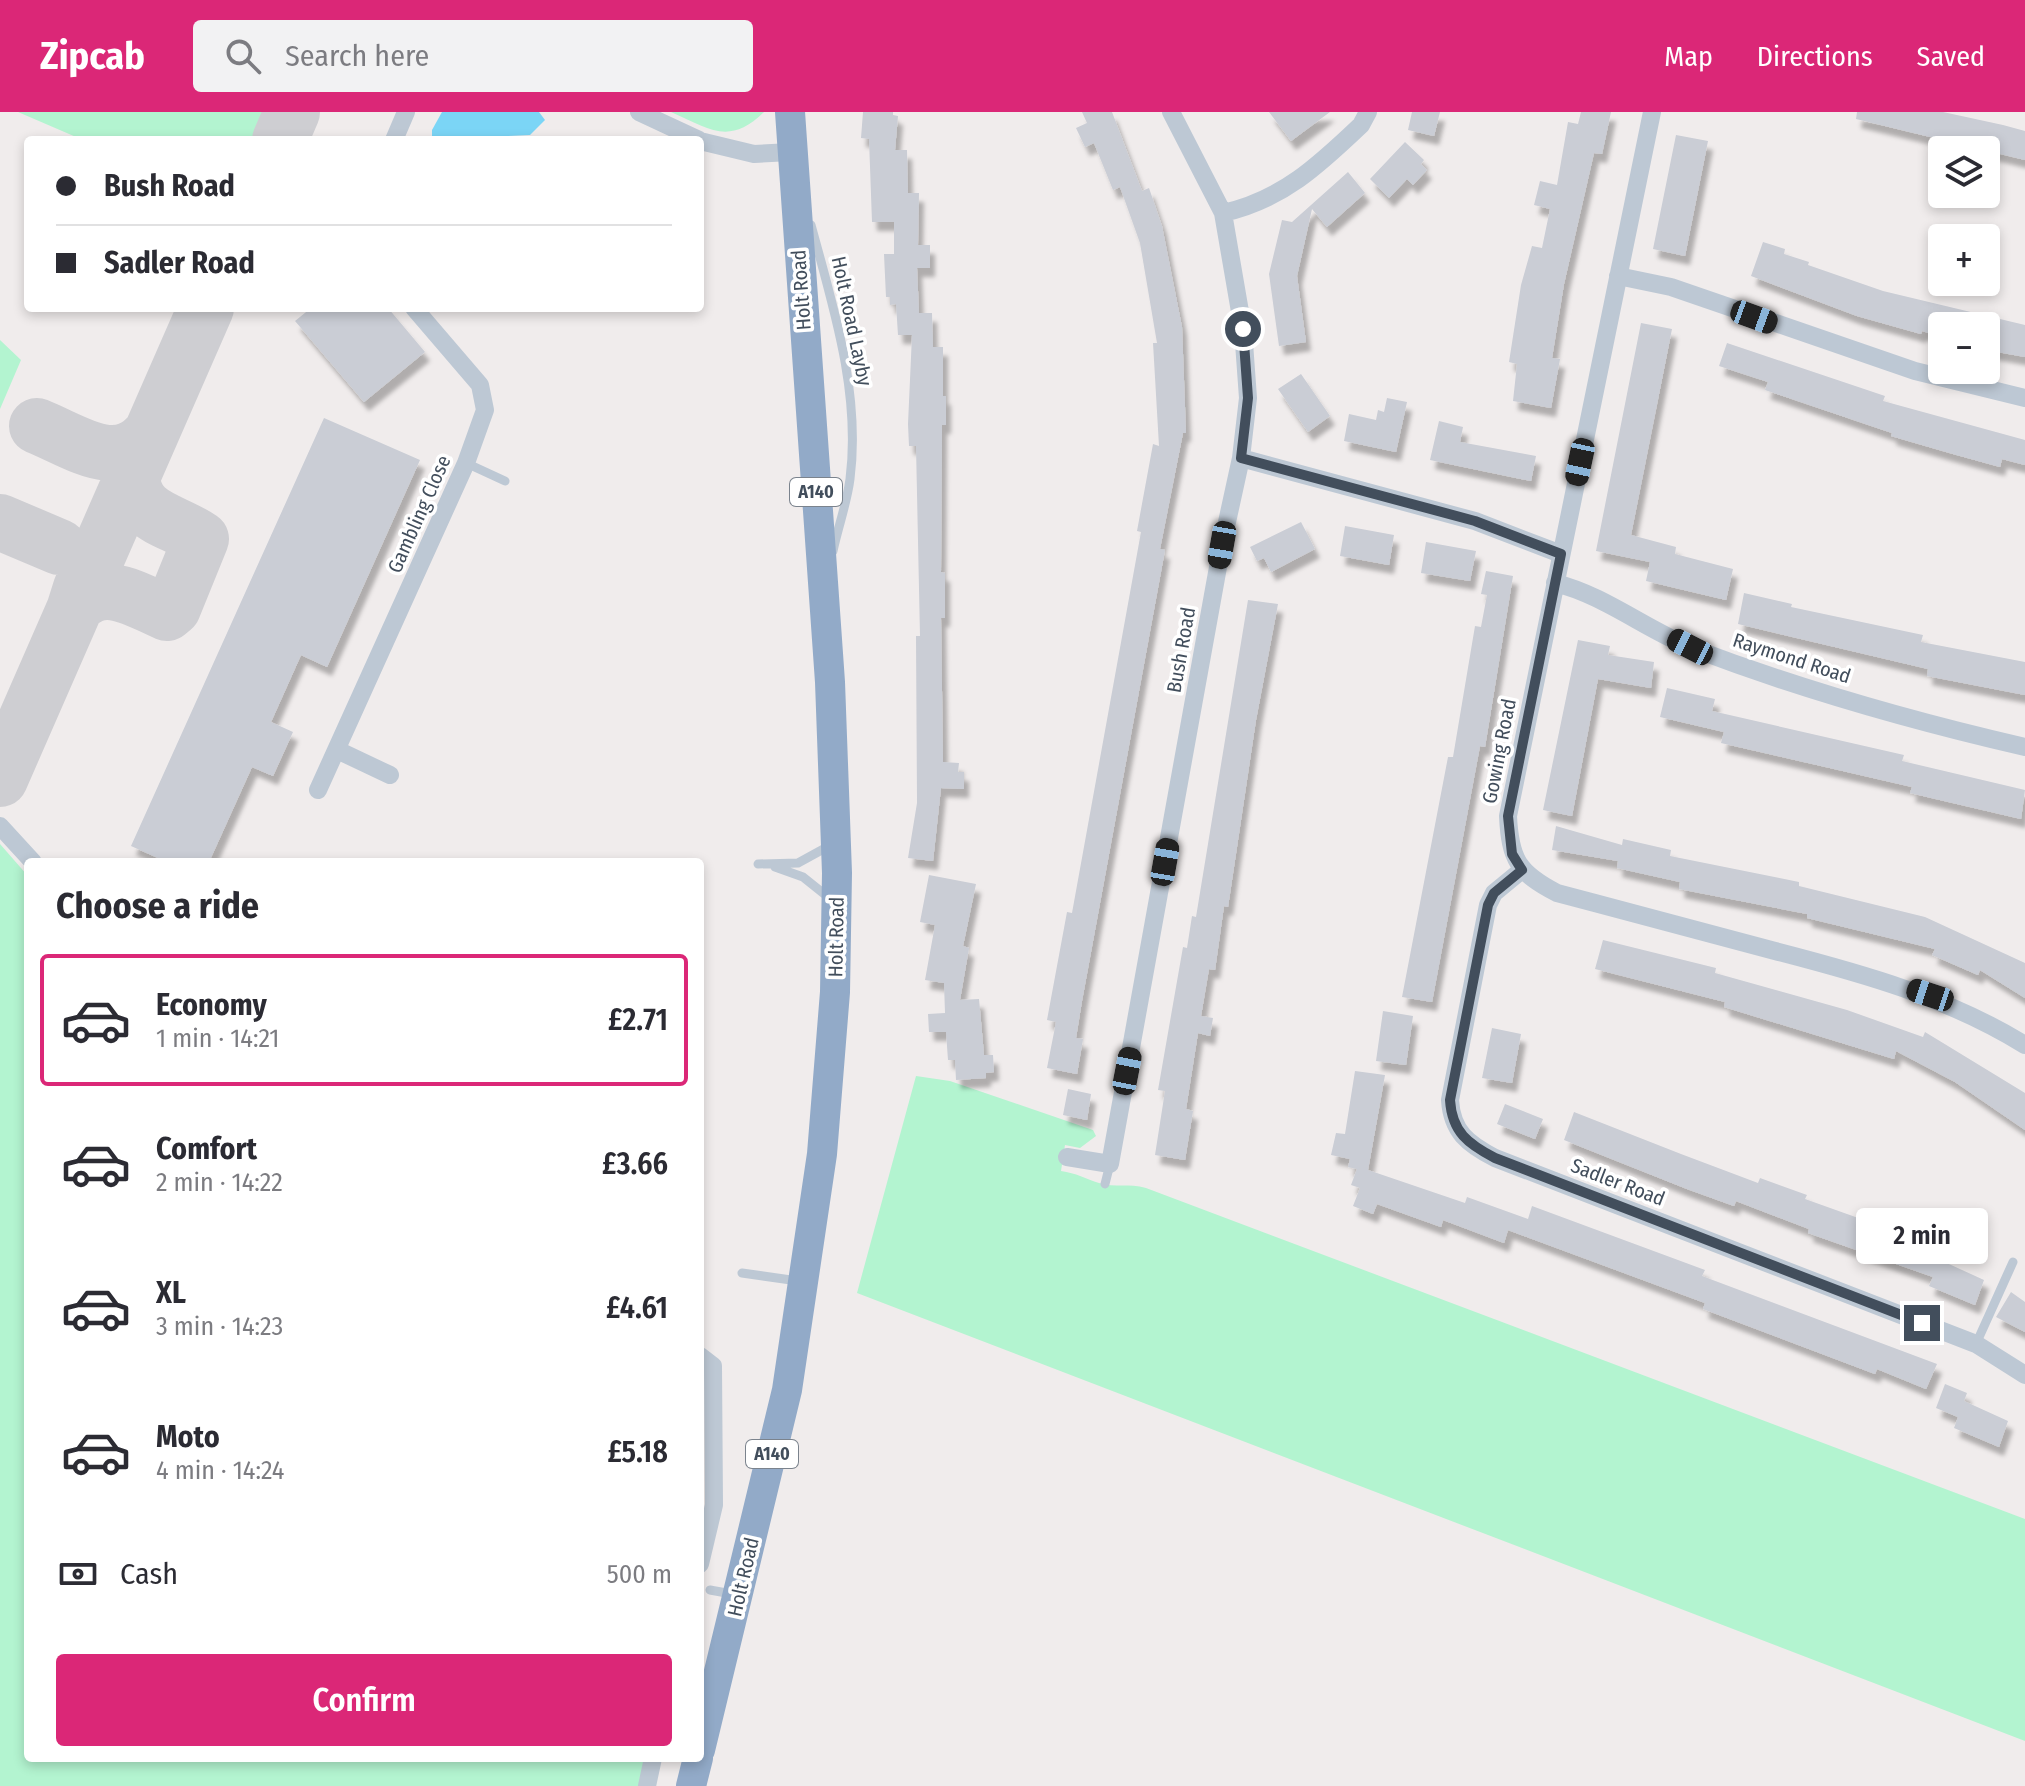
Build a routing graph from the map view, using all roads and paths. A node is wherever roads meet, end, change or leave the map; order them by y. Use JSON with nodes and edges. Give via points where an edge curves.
{"nodes":[{"id":1,"x":406,"y":112,"type":"edge"},
{"id":2,"x":639,"y":112,"type":"edge"},
{"id":3,"x":790,"y":112,"type":"edge"},
{"id":4,"x":1171,"y":112,"type":"edge"},
{"id":5,"x":1368,"y":112,"type":"edge"},
{"id":6,"x":1652,"y":112,"type":"edge"},
{"id":7,"x":396,"y":136,"type":"edge"},
{"id":8,"x":690,"y":136,"type":"edge"},
{"id":9,"x":704,"y":141,"type":"edge"},
{"id":10,"x":791,"y":152,"type":"junction"},
{"id":11,"x":1223,"y":213,"type":"junction"},
{"id":12,"x":1618,"y":276,"type":"junction"},
{"id":13,"x":417,"y":312,"type":"edge"},
{"id":14,"x":2025,"y":398,"type":"edge"},
{"id":15,"x":1241,"y":458,"type":"junction"},
{"id":16,"x":466,"y":463,"type":"junction"},
{"id":17,"x":505,"y":481,"type":"dead end"},
{"id":18,"x":1561,"y":554,"type":"junction"},
{"id":19,"x":1555,"y":583,"type":"junction"},
{"id":20,"x":823,"y":594,"type":"junction"},
{"id":21,"x":2025,"y":747,"type":"edge"},
{"id":22,"x":337,"y":750,"type":"junction"},
{"id":23,"x":390,"y":775,"type":"dead end"},
{"id":24,"x":318,"y":790,"type":"dead end"},
{"id":25,"x":0,"y":826,"type":"edge"},
{"id":26,"x":836,"y":841,"type":"junction"},
{"id":27,"x":29,"y":858,"type":"edge"},
{"id":28,"x":758,"y":864,"type":"dead end"},
{"id":29,"x":772,"y":865,"type":"junction"},
{"id":30,"x":1522,"y":870,"type":"junction"},
{"id":31,"x":836,"y":908,"type":"junction"},
{"id":32,"x":2025,"y":1045,"type":"edge"},
{"id":33,"x":1067,"y":1157,"type":"dead end"},
{"id":34,"x":1110,"y":1164,"type":"junction"},
{"id":35,"x":1105,"y":1184,"type":"dead end"},
{"id":36,"x":2013,"y":1262,"type":"dead end"},
{"id":37,"x":742,"y":1273,"type":"dead end"},
{"id":38,"x":805,"y":1281,"type":"junction"},
{"id":39,"x":1976,"y":1344,"type":"junction"},
{"id":40,"x":704,"y":1359,"type":"edge"},
{"id":41,"x":2025,"y":1375,"type":"edge"},
{"id":42,"x":704,"y":1547,"type":"edge"},
{"id":43,"x":704,"y":1725,"type":"edge"},
{"id":44,"x":652,"y":1762,"type":"edge"},
{"id":45,"x":697,"y":1762,"type":"edge"},
{"id":46,"x":647,"y":1786,"type":"edge"},
{"id":47,"x":691,"y":1786,"type":"edge"}],
"edges":[{"from":1,"to":7,"type":"street"},
{"from":2,"to":8,"type":"street"},
{"from":3,"to":10,"type":"highway","name":"Holt Road","number":"A140"},
{"from":4,"to":11,"type":"street","name":"Bush Road"},
{"from":5,"to":11,"type":"street","via":[[1350,135],[1282,193]]},
{"from":6,"to":12,"type":"street","name":"Gowing Road"},
{"from":9,"to":10,"type":"street","via":[[754,154]]},
{"from":10,"to":20,"type":"highway","name":"Holt Road","number":"A140"},
{"from":10,"to":20,"type":"lane","name":"Holt Road Layby","via":[[839,326],[850,400],[850,478]]},
{"from":11,"to":15,"type":"street","name":"Bush Road","via":[[1243,329],[1248,398]]},
{"from":12,"to":14,"type":"street","via":[[1671,287],[1915,371]]},
{"from":12,"to":18,"type":"street","name":"Gowing Road"},
{"from":13,"to":16,"type":"street","name":"Gambling Close","via":[[480,385],[485,410]]},
{"from":15,"to":18,"type":"street","via":[[1475,521]]},
{"from":15,"to":34,"type":"street","name":"Bush Road"},
{"from":16,"to":17,"type":"lane"},
{"from":16,"to":22,"type":"street","name":"Gambling Close"},
{"from":18,"to":19,"type":"street","name":"Gowing Road"},
{"from":19,"to":21,"type":"street","name":"Raymond Road","via":[[1578,589],[1690,647],[1928,725]]},
{"from":19,"to":30,"type":"street","name":"Gowing Road","via":[[1508,816],[1512,854]]},
{"from":20,"to":26,"type":"highway","name":"Holt Road","number":"A140"},
{"from":22,"to":23,"type":"street"},
{"from":22,"to":24,"type":"street","name":"Gambling Close"},
{"from":25,"to":27,"type":"street"},
{"from":26,"to":29,"type":"lane","via":[[798,863]]},
{"from":26,"to":31,"type":"highway","name":"Holt Road","number":"A140"},
{"from":28,"to":29,"type":"lane"},
{"from":29,"to":31,"type":"lane","via":[[803,877]]},
{"from":30,"to":32,"type":"street","via":[[1557,893],[1930,995]]},
{"from":30,"to":39,"type":"street","name":"Sadler Road","via":[[1494,893],[1488,905],[1450,1100],[1457,1132],[1495,1158]]},
{"from":31,"to":38,"type":"highway","name":"Holt Road","number":"A140","via":[[822,1154]]},
{"from":33,"to":34,"type":"street"},
{"from":34,"to":35,"type":"lane"},
{"from":36,"to":39,"type":"lane"},
{"from":37,"to":38,"type":"lane"},
{"from":38,"to":43,"type":"highway","name":"Holt Road","number":"A140","via":[[787,1390],[725,1593]]},
{"from":39,"to":41,"type":"street","name":"Sadler Road"},
{"from":40,"to":42,"type":"street","via":[[713,1366],[714,1505]]},
{"from":44,"to":46,"type":"street"},
{"from":45,"to":47,"type":"highway"}]}
